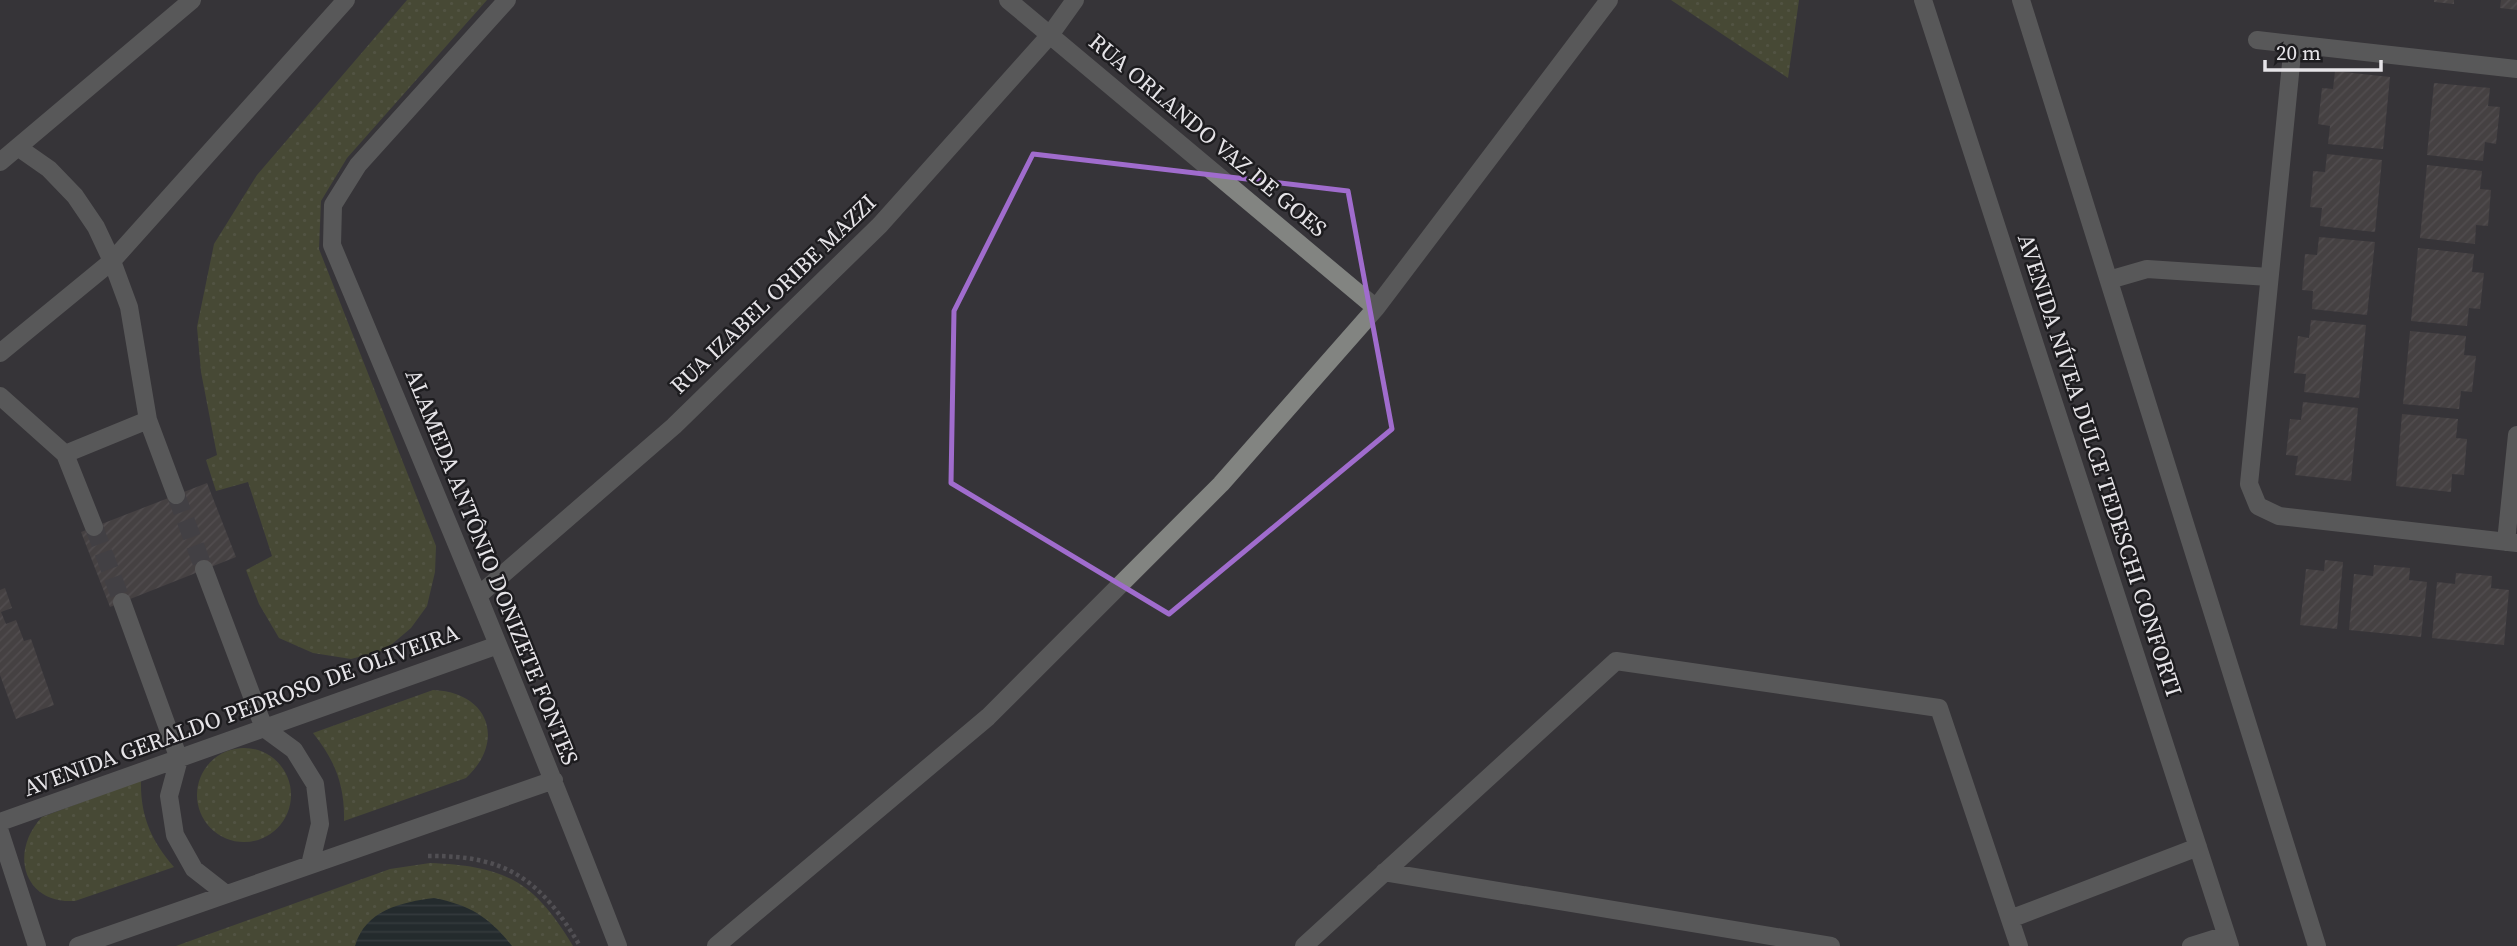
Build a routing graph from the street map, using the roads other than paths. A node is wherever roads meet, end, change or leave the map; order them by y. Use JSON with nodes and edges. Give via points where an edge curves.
{"nodes":[{"id":1,"x":192,"y":0,"type":"edge"},
{"id":2,"x":346,"y":0,"type":"edge"},
{"id":3,"x":507,"y":0,"type":"edge"},
{"id":4,"x":1008,"y":0,"type":"edge"},
{"id":5,"x":1075,"y":0,"type":"edge"},
{"id":6,"x":1609,"y":0,"type":"edge"},
{"id":7,"x":1923,"y":0,"type":"edge"},
{"id":8,"x":2021,"y":0,"type":"edge"},
{"id":9,"x":1050,"y":35,"type":"junction"},
{"id":10,"x":2257,"y":40,"type":"dead end"},
{"id":11,"x":2292,"y":44,"type":"junction"},
{"id":12,"x":2517,"y":69,"type":"edge"},
{"id":13,"x":19,"y":148,"type":"junction"},
{"id":14,"x":0,"y":162,"type":"edge"},
{"id":15,"x":112,"y":261,"type":"junction"},
{"id":16,"x":2269,"y":277,"type":"junction"},
{"id":17,"x":2109,"y":279,"type":"junction"},
{"id":18,"x":1376,"y":308,"type":"junction"},
{"id":19,"x":0,"y":353,"type":"edge"},
{"id":20,"x":0,"y":396,"type":"edge"},
{"id":21,"x":148,"y":420,"type":"junction"},
{"id":22,"x":2517,"y":435,"type":"edge"},
{"id":23,"x":65,"y":454,"type":"junction"},
{"id":24,"x":176,"y":495,"type":"tunnel mouth"},
{"id":25,"x":94,"y":527,"type":"tunnel mouth"},
{"id":26,"x":2511,"y":542,"type":"edge"},
{"id":27,"x":204,"y":569,"type":"tunnel mouth"},
{"id":28,"x":479,"y":595,"type":"junction"},
{"id":29,"x":122,"y":602,"type":"tunnel mouth"},
{"id":30,"x":498,"y":645,"type":"junction"},
{"id":31,"x":264,"y":729,"type":"junction"},
{"id":32,"x":179,"y":759,"type":"junction"},
{"id":33,"x":554,"y":780,"type":"junction"},
{"id":34,"x":0,"y":822,"type":"edge"},
{"id":35,"x":0,"y":832,"type":"edge"},
{"id":36,"x":2198,"y":847,"type":"junction"},
{"id":37,"x":310,"y":865,"type":"junction"},
{"id":38,"x":1384,"y":872,"type":"junction"},
{"id":39,"x":226,"y":894,"type":"junction"},
{"id":40,"x":2010,"y":919,"type":"junction"},
{"id":41,"x":2228,"y":940,"type":"edge"},
{"id":42,"x":37,"y":946,"type":"edge"},
{"id":43,"x":78,"y":946,"type":"edge"},
{"id":44,"x":618,"y":946,"type":"edge"},
{"id":45,"x":716,"y":946,"type":"edge"},
{"id":46,"x":1304,"y":946,"type":"edge"},
{"id":47,"x":1830,"y":946,"type":"edge"},
{"id":48,"x":2019,"y":946,"type":"edge"},
{"id":49,"x":2191,"y":946,"type":"edge"},
{"id":50,"x":2317,"y":946,"type":"edge"}],
"edges":[{"from":1,"to":13,"type":"street"},
{"from":2,"to":15,"type":"street"},
{"from":3,"to":28,"type":"street","name":"ALAMEDA ANTÔNIO DONIZETE FONTES","via":[[358,165],[333,205],[332,244]]},
{"from":4,"to":9,"type":"street","name":"RUA ORLANDO VAZ DE GOES"},
{"from":5,"to":9,"type":"street","name":"RUA IZABEL ORIBE MAZZI"},
{"from":6,"to":18,"type":"street"},
{"from":7,"to":36,"type":"street","name":"AVENIDA NÍVEA DULCE TEDESCHI CONFORTI"},
{"from":8,"to":17,"type":"street"},
{"from":9,"to":18,"type":"street","name":"RUA ORLANDO VAZ DE GOES"},
{"from":9,"to":28,"type":"street","name":"RUA IZABEL ORIBE MAZZI","via":[[870,235],[674,426]]},
{"from":10,"to":11,"type":"street"},
{"from":11,"to":12,"type":"street"},
{"from":11,"to":16,"type":"street"},
{"from":13,"to":14,"type":"street"},
{"from":13,"to":15,"type":"street","via":[[50,169],[75,197]]},
{"from":15,"to":19,"type":"street"},
{"from":15,"to":21,"type":"street","via":[[129,307]]},
{"from":16,"to":17,"type":"street","via":[[2147,269]]},
{"from":16,"to":26,"type":"street","via":[[2249,484],[2258,506],[2279,516]]},
{"from":17,"to":50,"type":"street"},
{"from":18,"to":45,"type":"street","via":[[1222,484],[988,717]]},
{"from":20,"to":23,"type":"street"},
{"from":21,"to":23,"type":"street"},
{"from":21,"to":24,"type":"street"},
{"from":22,"to":26,"type":"street"},
{"from":23,"to":25,"type":"street"},
{"from":27,"to":31,"type":"street"},
{"from":28,"to":30,"type":"street","name":"ALAMEDA ANTÔNIO DONIZETE FONTES"},
{"from":29,"to":32,"type":"street"},
{"from":30,"to":31,"type":"street","name":"AVENIDA GERALDO PEDROSO DE OLIVEIRA"},
{"from":30,"to":33,"type":"street","name":"ALAMEDA ANTÔNIO DONIZETE FONTES"},
{"from":31,"to":32,"type":"street","name":"AVENIDA GERALDO PEDROSO DE OLIVEIRA"},
{"from":31,"to":37,"type":"street","via":[[295,750],[315,784],[320,824]]},
{"from":32,"to":34,"type":"street","name":"AVENIDA GERALDO PEDROSO DE OLIVEIRA"},
{"from":32,"to":39,"type":"street","via":[[169,796],[175,835],[194,869]]},
{"from":33,"to":37,"type":"street"},
{"from":33,"to":44,"type":"street","name":"ALAMEDA ANTÔNIO DONIZETE FONTES"},
{"from":35,"to":42,"type":"street"},
{"from":36,"to":40,"type":"street"},
{"from":36,"to":41,"type":"street","name":"AVENIDA NÍVEA DULCE TEDESCHI CONFORTI"},
{"from":37,"to":39,"type":"street"},
{"from":38,"to":40,"type":"street","via":[[1616,661],[1939,708]]},
{"from":38,"to":46,"type":"street"},
{"from":38,"to":47,"type":"street"},
{"from":39,"to":43,"type":"street"},
{"from":40,"to":48,"type":"street"},
{"from":41,"to":49,"type":"street"}]}
